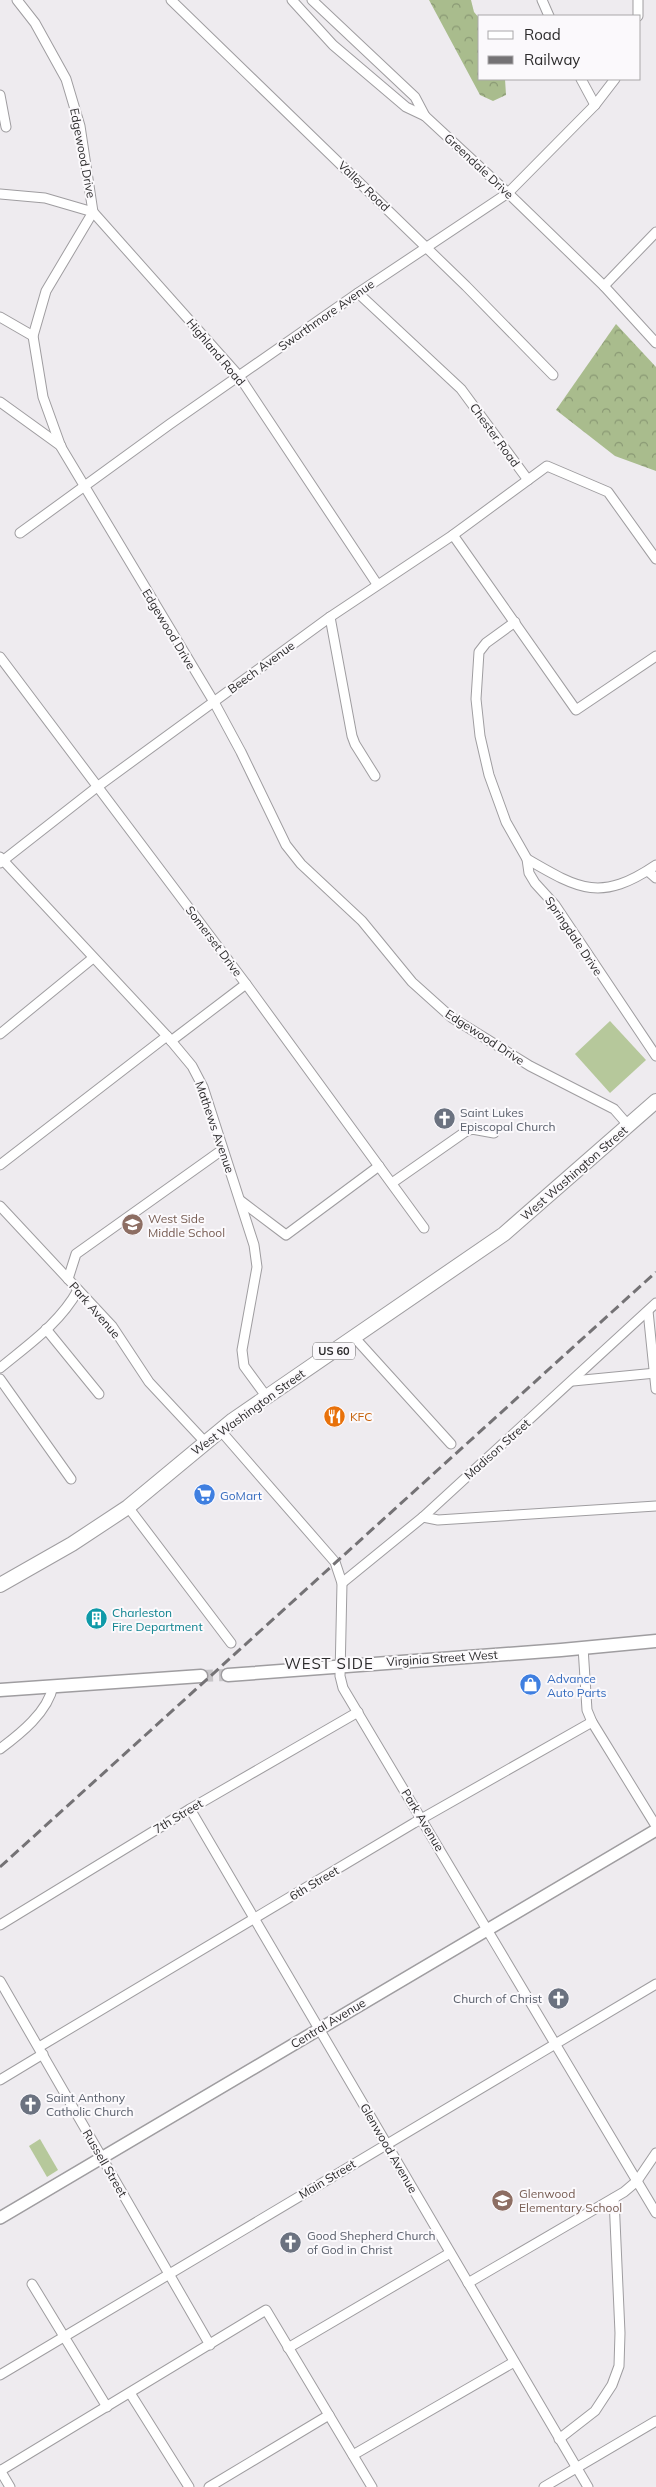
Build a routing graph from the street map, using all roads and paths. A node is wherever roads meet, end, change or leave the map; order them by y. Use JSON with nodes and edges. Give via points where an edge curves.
{"nodes":[{"id":1,"x":17,"y":0,"type":"edge"},
{"id":2,"x":171,"y":0,"type":"edge"},
{"id":3,"x":292,"y":0,"type":"edge"},
{"id":4,"x":542,"y":0,"type":"edge"},
{"id":5,"x":638,"y":0,"type":"edge"},
{"id":6,"x":316,"y":1,"type":"edge"},
{"id":7,"x":549,"y":15,"type":"edge"},
{"id":8,"x":638,"y":15,"type":"edge"},
{"id":9,"x":582,"y":80,"type":"edge"},
{"id":10,"x":614,"y":80,"type":"edge"},
{"id":11,"x":0,"y":95,"type":"edge"},
{"id":12,"x":595,"y":105,"type":"junction"},
{"id":13,"x":425,"y":116,"type":"junction"},
{"id":14,"x":6,"y":128,"type":"dead end"},
{"id":15,"x":508,"y":193,"type":"junction"},
{"id":16,"x":0,"y":194,"type":"edge"},
{"id":17,"x":93,"y":212,"type":"junction"},
{"id":18,"x":656,"y":232,"type":"edge"},
{"id":19,"x":427,"y":247,"type":"junction"},
{"id":20,"x":604,"y":286,"type":"junction"},
{"id":21,"x":358,"y":293,"type":"junction"},
{"id":22,"x":0,"y":317,"type":"edge"},
{"id":23,"x":33,"y":336,"type":"junction"},
{"id":24,"x":656,"y":343,"type":"edge"},
{"id":25,"x":553,"y":375,"type":"dead end"},
{"id":26,"x":239,"y":376,"type":"junction"},
{"id":27,"x":0,"y":402,"type":"edge"},
{"id":28,"x":61,"y":446,"type":"junction"},
{"id":29,"x":528,"y":480,"type":"junction"},
{"id":30,"x":84,"y":486,"type":"junction"},
{"id":31,"x":20,"y":533,"type":"dead end"},
{"id":32,"x":453,"y":535,"type":"junction"},
{"id":33,"x":656,"y":559,"type":"edge"},
{"id":34,"x":377,"y":584,"type":"junction"},
{"id":35,"x":330,"y":617,"type":"junction"},
{"id":36,"x":515,"y":622,"type":"junction"},
{"id":37,"x":656,"y":656,"type":"edge"},
{"id":38,"x":0,"y":657,"type":"edge"},
{"id":39,"x":214,"y":702,"type":"junction"},
{"id":40,"x":375,"y":776,"type":"dead end"},
{"id":41,"x":97,"y":787,"type":"junction"},
{"id":42,"x":527,"y":859,"type":"junction"},
{"id":43,"x":1,"y":860,"type":"edge"},
{"id":44,"x":656,"y":865,"type":"edge"},
{"id":45,"x":648,"y":871,"type":"junction"},
{"id":46,"x":656,"y":878,"type":"edge"},
{"id":47,"x":93,"y":958,"type":"junction"},
{"id":48,"x":246,"y":984,"type":"junction"},
{"id":49,"x":0,"y":1034,"type":"edge"},
{"id":50,"x":169,"y":1039,"type":"junction"},
{"id":51,"x":656,"y":1056,"type":"edge"},
{"id":52,"x":656,"y":1101,"type":"edge"},
{"id":53,"x":628,"y":1125,"type":"junction"},
{"id":54,"x":494,"y":1133,"type":"dead end"},
{"id":55,"x":222,"y":1150,"type":"junction"},
{"id":56,"x":0,"y":1165,"type":"edge"},
{"id":57,"x":379,"y":1166,"type":"junction"},
{"id":58,"x":392,"y":1183,"type":"junction"},
{"id":59,"x":240,"y":1200,"type":"junction"},
{"id":60,"x":0,"y":1206,"type":"edge"},
{"id":61,"x":424,"y":1228,"type":"dead end"},
{"id":62,"x":68,"y":1280,"type":"junction"},
{"id":63,"x":78,"y":1290,"type":"junction"},
{"id":64,"x":656,"y":1303,"type":"edge"},
{"id":65,"x":648,"y":1311,"type":"junction"},
{"id":66,"x":46,"y":1330,"type":"junction"},
{"id":67,"x":354,"y":1338,"type":"junction"},
{"id":68,"x":0,"y":1368,"type":"edge"},
{"id":69,"x":655,"y":1373,"type":"edge"},
{"id":70,"x":0,"y":1379,"type":"edge"},
{"id":71,"x":573,"y":1381,"type":"junction"},
{"id":72,"x":656,"y":1389,"type":"edge"},
{"id":73,"x":99,"y":1394,"type":"dead end"},
{"id":74,"x":266,"y":1396,"type":"junction"},
{"id":75,"x":220,"y":1430,"type":"junction"},
{"id":76,"x":205,"y":1442,"type":"junction"},
{"id":77,"x":451,"y":1444,"type":"dead end"},
{"id":78,"x":71,"y":1479,"type":"dead end"},
{"id":79,"x":656,"y":1506,"type":"edge"},
{"id":80,"x":128,"y":1507,"type":"junction"},
{"id":81,"x":423,"y":1517,"type":"junction"},
{"id":82,"x":1,"y":1582,"type":"edge"},
{"id":83,"x":342,"y":1583,"type":"junction"},
{"id":84,"x":656,"y":1641,"type":"edge"},
{"id":85,"x":231,"y":1643,"type":"dead end"},
{"id":86,"x":583,"y":1647,"type":"junction"},
{"id":87,"x":341,"y":1665,"type":"junction"},
{"id":88,"x":228,"y":1675,"type":"tunnel mouth"},
{"id":89,"x":201,"y":1676,"type":"tunnel mouth"},
{"id":90,"x":53,"y":1686,"type":"junction"},
{"id":91,"x":0,"y":1690,"type":"edge"},
{"id":92,"x":358,"y":1712,"type":"junction"},
{"id":93,"x":592,"y":1722,"type":"junction"},
{"id":94,"x":0,"y":1749,"type":"edge"},
{"id":95,"x":190,"y":1809,"type":"junction"},
{"id":96,"x":422,"y":1819,"type":"junction"},
{"id":97,"x":656,"y":1826,"type":"edge"},
{"id":98,"x":656,"y":1830,"type":"edge"},
{"id":99,"x":254,"y":1918,"type":"junction"},
{"id":100,"x":0,"y":1925,"type":"edge"},
{"id":101,"x":487,"y":1928,"type":"junction"},
{"id":102,"x":0,"y":1981,"type":"edge"},
{"id":103,"x":656,"y":1984,"type":"edge"},
{"id":104,"x":320,"y":2028,"type":"junction"},
{"id":105,"x":554,"y":2044,"type":"junction"},
{"id":106,"x":41,"y":2050,"type":"junction"},
{"id":107,"x":0,"y":2080,"type":"edge"},
{"id":108,"x":387,"y":2143,"type":"junction"},
{"id":109,"x":656,"y":2153,"type":"edge"},
{"id":110,"x":102,"y":2157,"type":"junction"},
{"id":111,"x":637,"y":2181,"type":"junction"},
{"id":112,"x":614,"y":2198,"type":"junction"},
{"id":113,"x":656,"y":2213,"type":"edge"},
{"id":114,"x":0,"y":2218,"type":"edge"},
{"id":115,"x":450,"y":2253,"type":"junction"},
{"id":116,"x":169,"y":2273,"type":"junction"},
{"id":117,"x":32,"y":2284,"type":"dead end"},
{"id":118,"x":468,"y":2284,"type":"junction"},
{"id":119,"x":64,"y":2338,"type":"junction"},
{"id":120,"x":210,"y":2345,"type":"junction"},
{"id":121,"x":288,"y":2348,"type":"junction"},
{"id":122,"x":514,"y":2362,"type":"junction"},
{"id":123,"x":0,"y":2375,"type":"edge"},
{"id":124,"x":130,"y":2393,"type":"junction"},
{"id":125,"x":107,"y":2407,"type":"junction"},
{"id":126,"x":329,"y":2415,"type":"junction"},
{"id":127,"x":656,"y":2421,"type":"edge"},
{"id":128,"x":559,"y":2439,"type":"junction"},
{"id":129,"x":353,"y":2455,"type":"junction"},
{"id":130,"x":575,"y":2468,"type":"junction"},
{"id":131,"x":0,"y":2470,"type":"edge"},
{"id":132,"x":10,"y":2487,"type":"edge"},
{"id":133,"x":189,"y":2487,"type":"edge"},
{"id":134,"x":208,"y":2487,"type":"edge"},
{"id":135,"x":372,"y":2487,"type":"edge"},
{"id":136,"x":544,"y":2487,"type":"edge"},
{"id":137,"x":588,"y":2487,"type":"edge"}],
"edges":[{"from":1,"to":17,"type":"street","name":"Edgewood Drive","via":[[35,23],[66,79],[80,126]]},
{"from":2,"to":19,"type":"street","name":"Valley Road"},
{"from":3,"to":13,"type":"street","name":"Greendale Drive","via":[[333,45],[406,107]]},
{"from":4,"to":7,"type":"street"},
{"from":5,"to":8,"type":"street"},
{"from":6,"to":13,"type":"street","via":[[415,97]]},
{"from":9,"to":12,"type":"street"},
{"from":10,"to":12,"type":"street","name":"Swarthmore Avenue"},
{"from":11,"to":14,"type":"street"},
{"from":12,"to":15,"type":"street","name":"Swarthmore Avenue"},
{"from":13,"to":15,"type":"street","name":"Greendale Drive"},
{"from":15,"to":19,"type":"street","name":"Swarthmore Avenue"},
{"from":15,"to":20,"type":"street","name":"Greendale Drive"},
{"from":16,"to":17,"type":"street","via":[[46,198]]},
{"from":17,"to":23,"type":"street","name":"Edgewood Drive","via":[[46,291]]},
{"from":17,"to":26,"type":"street","name":"Highland Road"},
{"from":18,"to":20,"type":"street"},
{"from":19,"to":21,"type":"street","name":"Swarthmore Avenue"},
{"from":19,"to":25,"type":"street","name":"Valley Road"},
{"from":20,"to":24,"type":"street","name":"Greendale Drive"},
{"from":21,"to":26,"type":"street","name":"Swarthmore Avenue"},
{"from":21,"to":29,"type":"street","name":"Chester Road","via":[[462,389]]},
{"from":22,"to":23,"type":"street"},
{"from":23,"to":28,"type":"street","name":"Edgewood Drive","via":[[43,397]]},
{"from":26,"to":30,"type":"street","name":"Swarthmore Avenue"},
{"from":26,"to":34,"type":"street","name":"Highland Road"},
{"from":27,"to":28,"type":"street"},
{"from":28,"to":30,"type":"street","name":"Edgewood Drive"},
{"from":29,"to":32,"type":"street","name":"Beech Avenue"},
{"from":29,"to":33,"type":"street","name":"Chester Road","via":[[547,466],[608,492]]},
{"from":30,"to":31,"type":"street","name":"Swarthmore Avenue"},
{"from":30,"to":39,"type":"street","name":"Edgewood Drive"},
{"from":32,"to":34,"type":"street","name":"Beech Avenue"},
{"from":32,"to":36,"type":"street"},
{"from":34,"to":35,"type":"street","name":"Beech Avenue"},
{"from":35,"to":39,"type":"street","name":"Beech Avenue"},
{"from":35,"to":40,"type":"street","via":[[352,736]]},
{"from":36,"to":37,"type":"street","via":[[576,710]]},
{"from":36,"to":42,"type":"street","name":"Springdale Drive","via":[[486,643],[480,652],[476,699],[489,775],[506,822]]},
{"from":38,"to":41,"type":"street","name":"Somerset Drive"},
{"from":39,"to":41,"type":"street","name":"Beech Avenue"},
{"from":39,"to":53,"type":"street","name":"Edgewood Drive","via":[[286,845],[322,886],[362,921],[412,982],[451,1017],[530,1066],[614,1109]]},
{"from":41,"to":43,"type":"street","name":"Beech Avenue"},
{"from":41,"to":48,"type":"street","name":"Somerset Drive"},
{"from":42,"to":45,"type":"street","via":[[564,880],[587,887],[607,888],[624,884]]},
{"from":42,"to":51,"type":"street","name":"Springdale Drive","via":[[535,883],[555,905]]},
{"from":43,"to":47,"type":"street","name":"Mathews Avenue"},
{"from":44,"to":45,"type":"street"},
{"from":45,"to":46,"type":"street"},
{"from":47,"to":49,"type":"street"},
{"from":47,"to":50,"type":"street","name":"Mathews Avenue"},
{"from":48,"to":50,"type":"street"},
{"from":48,"to":57,"type":"street","name":"Somerset Drive"},
{"from":50,"to":55,"type":"street","name":"Mathews Avenue","via":[[192,1066],[203,1087]]},
{"from":50,"to":56,"type":"street"},
{"from":52,"to":53,"type":"main road","name":"West Washington Street","number":"US 60"},
{"from":53,"to":67,"type":"main road","name":"West Washington Street","number":"US 60","via":[[504,1234]]},
{"from":54,"to":58,"type":"street","via":[[472,1129],[465,1132]]},
{"from":55,"to":59,"type":"street","name":"Mathews Avenue"},
{"from":55,"to":62,"type":"street","via":[[76,1254]]},
{"from":57,"to":58,"type":"street","name":"Somerset Drive"},
{"from":57,"to":59,"type":"street","via":[[286,1235]]},
{"from":58,"to":61,"type":"street","name":"Somerset Drive"},
{"from":59,"to":74,"type":"street","name":"Mathews Avenue","via":[[254,1245],[257,1267],[244,1336],[244,1366]]},
{"from":60,"to":62,"type":"street","name":"Park Avenue"},
{"from":62,"to":63,"type":"street","name":"Park Avenue"},
{"from":63,"to":66,"type":"street","via":[[68,1308]]},
{"from":63,"to":76,"type":"street","name":"Park Avenue","via":[[112,1326],[149,1382]]},
{"from":64,"to":65,"type":"street","name":"Madison Street"},
{"from":65,"to":69,"type":"street"},
{"from":65,"to":71,"type":"street","name":"Madison Street"},
{"from":66,"to":68,"type":"street"},
{"from":66,"to":73,"type":"street"},
{"from":67,"to":74,"type":"main road","name":"West Washington Street","number":"US 60"},
{"from":67,"to":77,"type":"street"},
{"from":69,"to":71,"type":"street"},
{"from":69,"to":72,"type":"street"},
{"from":70,"to":78,"type":"street"},
{"from":71,"to":81,"type":"street","name":"Madison Street"},
{"from":74,"to":75,"type":"main road","name":"West Washington Street","number":"US 60"},
{"from":75,"to":76,"type":"main road","name":"West Washington Street","number":"US 60"},
{"from":75,"to":83,"type":"street","name":"Park Avenue","via":[[335,1562]]},
{"from":76,"to":80,"type":"main road","name":"West Washington Street","number":"US 60"},
{"from":79,"to":81,"type":"street","via":[[438,1520]]},
{"from":80,"to":82,"type":"main road","name":"West Washington Street","number":"US 60","via":[[72,1544]]},
{"from":80,"to":85,"type":"street"},
{"from":81,"to":83,"type":"street","name":"Madison Street"},
{"from":83,"to":87,"type":"street","name":"Park Avenue"},
{"from":84,"to":86,"type":"main road","name":"Virginia Street West"},
{"from":86,"to":87,"type":"main road","name":"Virginia Street West"},
{"from":86,"to":93,"type":"street","via":[[587,1710]]},
{"from":87,"to":88,"type":"main road","name":"Virginia Street West"},
{"from":87,"to":92,"type":"street","name":"Park Avenue","via":[[343,1688]]},
{"from":89,"to":90,"type":"main road"},
{"from":90,"to":91,"type":"main road"},
{"from":90,"to":94,"type":"street","via":[[43,1708]]},
{"from":92,"to":95,"type":"street","name":"7th Street"},
{"from":92,"to":96,"type":"street","name":"Park Avenue"},
{"from":93,"to":96,"type":"street","name":"6th Street"},
{"from":93,"to":97,"type":"street"},
{"from":95,"to":99,"type":"street","name":"Glenwood Avenue"},
{"from":95,"to":100,"type":"street","name":"7th Street"},
{"from":96,"to":99,"type":"street","name":"6th Street"},
{"from":96,"to":101,"type":"street","name":"Park Avenue"},
{"from":98,"to":101,"type":"street","name":"Central Avenue"},
{"from":99,"to":104,"type":"street","name":"Glenwood Avenue"},
{"from":99,"to":106,"type":"street","name":"6th Street"},
{"from":101,"to":104,"type":"street","name":"Central Avenue"},
{"from":101,"to":105,"type":"street","name":"Park Avenue"},
{"from":102,"to":106,"type":"street","name":"Russell Street"},
{"from":103,"to":105,"type":"street","name":"Main Street"},
{"from":104,"to":108,"type":"street","name":"Glenwood Avenue"},
{"from":104,"to":110,"type":"street","name":"Central Avenue"},
{"from":105,"to":108,"type":"street","name":"Main Street"},
{"from":105,"to":111,"type":"street","name":"Park Avenue"},
{"from":106,"to":107,"type":"street","name":"6th Street"},
{"from":106,"to":110,"type":"street","name":"Russell Street"},
{"from":108,"to":115,"type":"street","name":"Glenwood Avenue"},
{"from":108,"to":116,"type":"street","name":"Main Street"},
{"from":109,"to":111,"type":"street"},
{"from":110,"to":114,"type":"street","name":"Central Avenue"},
{"from":110,"to":116,"type":"street","name":"Russell Street"},
{"from":111,"to":112,"type":"street"},
{"from":111,"to":113,"type":"street","name":"Park Avenue"},
{"from":112,"to":118,"type":"street"},
{"from":112,"to":128,"type":"street","via":[[619,2366],[606,2398],[595,2411]]},
{"from":115,"to":118,"type":"street","name":"Glenwood Avenue"},
{"from":115,"to":121,"type":"street"},
{"from":116,"to":119,"type":"street","name":"Main Street"},
{"from":116,"to":120,"type":"street","name":"Russell Street"},
{"from":117,"to":119,"type":"street"},
{"from":118,"to":122,"type":"street","name":"Glenwood Avenue"},
{"from":119,"to":123,"type":"street","name":"Main Street"},
{"from":119,"to":125,"type":"street"},
{"from":120,"to":121,"type":"street","via":[[266,2310]]},
{"from":120,"to":124,"type":"street"},
{"from":121,"to":126,"type":"street"},
{"from":122,"to":128,"type":"street","name":"Glenwood Avenue"},
{"from":122,"to":129,"type":"street"},
{"from":124,"to":125,"type":"street"},
{"from":124,"to":133,"type":"street"},
{"from":125,"to":131,"type":"street"},
{"from":126,"to":129,"type":"street"},
{"from":126,"to":134,"type":"street"},
{"from":127,"to":130,"type":"street"},
{"from":128,"to":130,"type":"street","name":"Glenwood Avenue"},
{"from":129,"to":135,"type":"street"},
{"from":130,"to":136,"type":"street"},
{"from":130,"to":137,"type":"street","name":"Glenwood Avenue"},
{"from":131,"to":132,"type":"street"}]}
